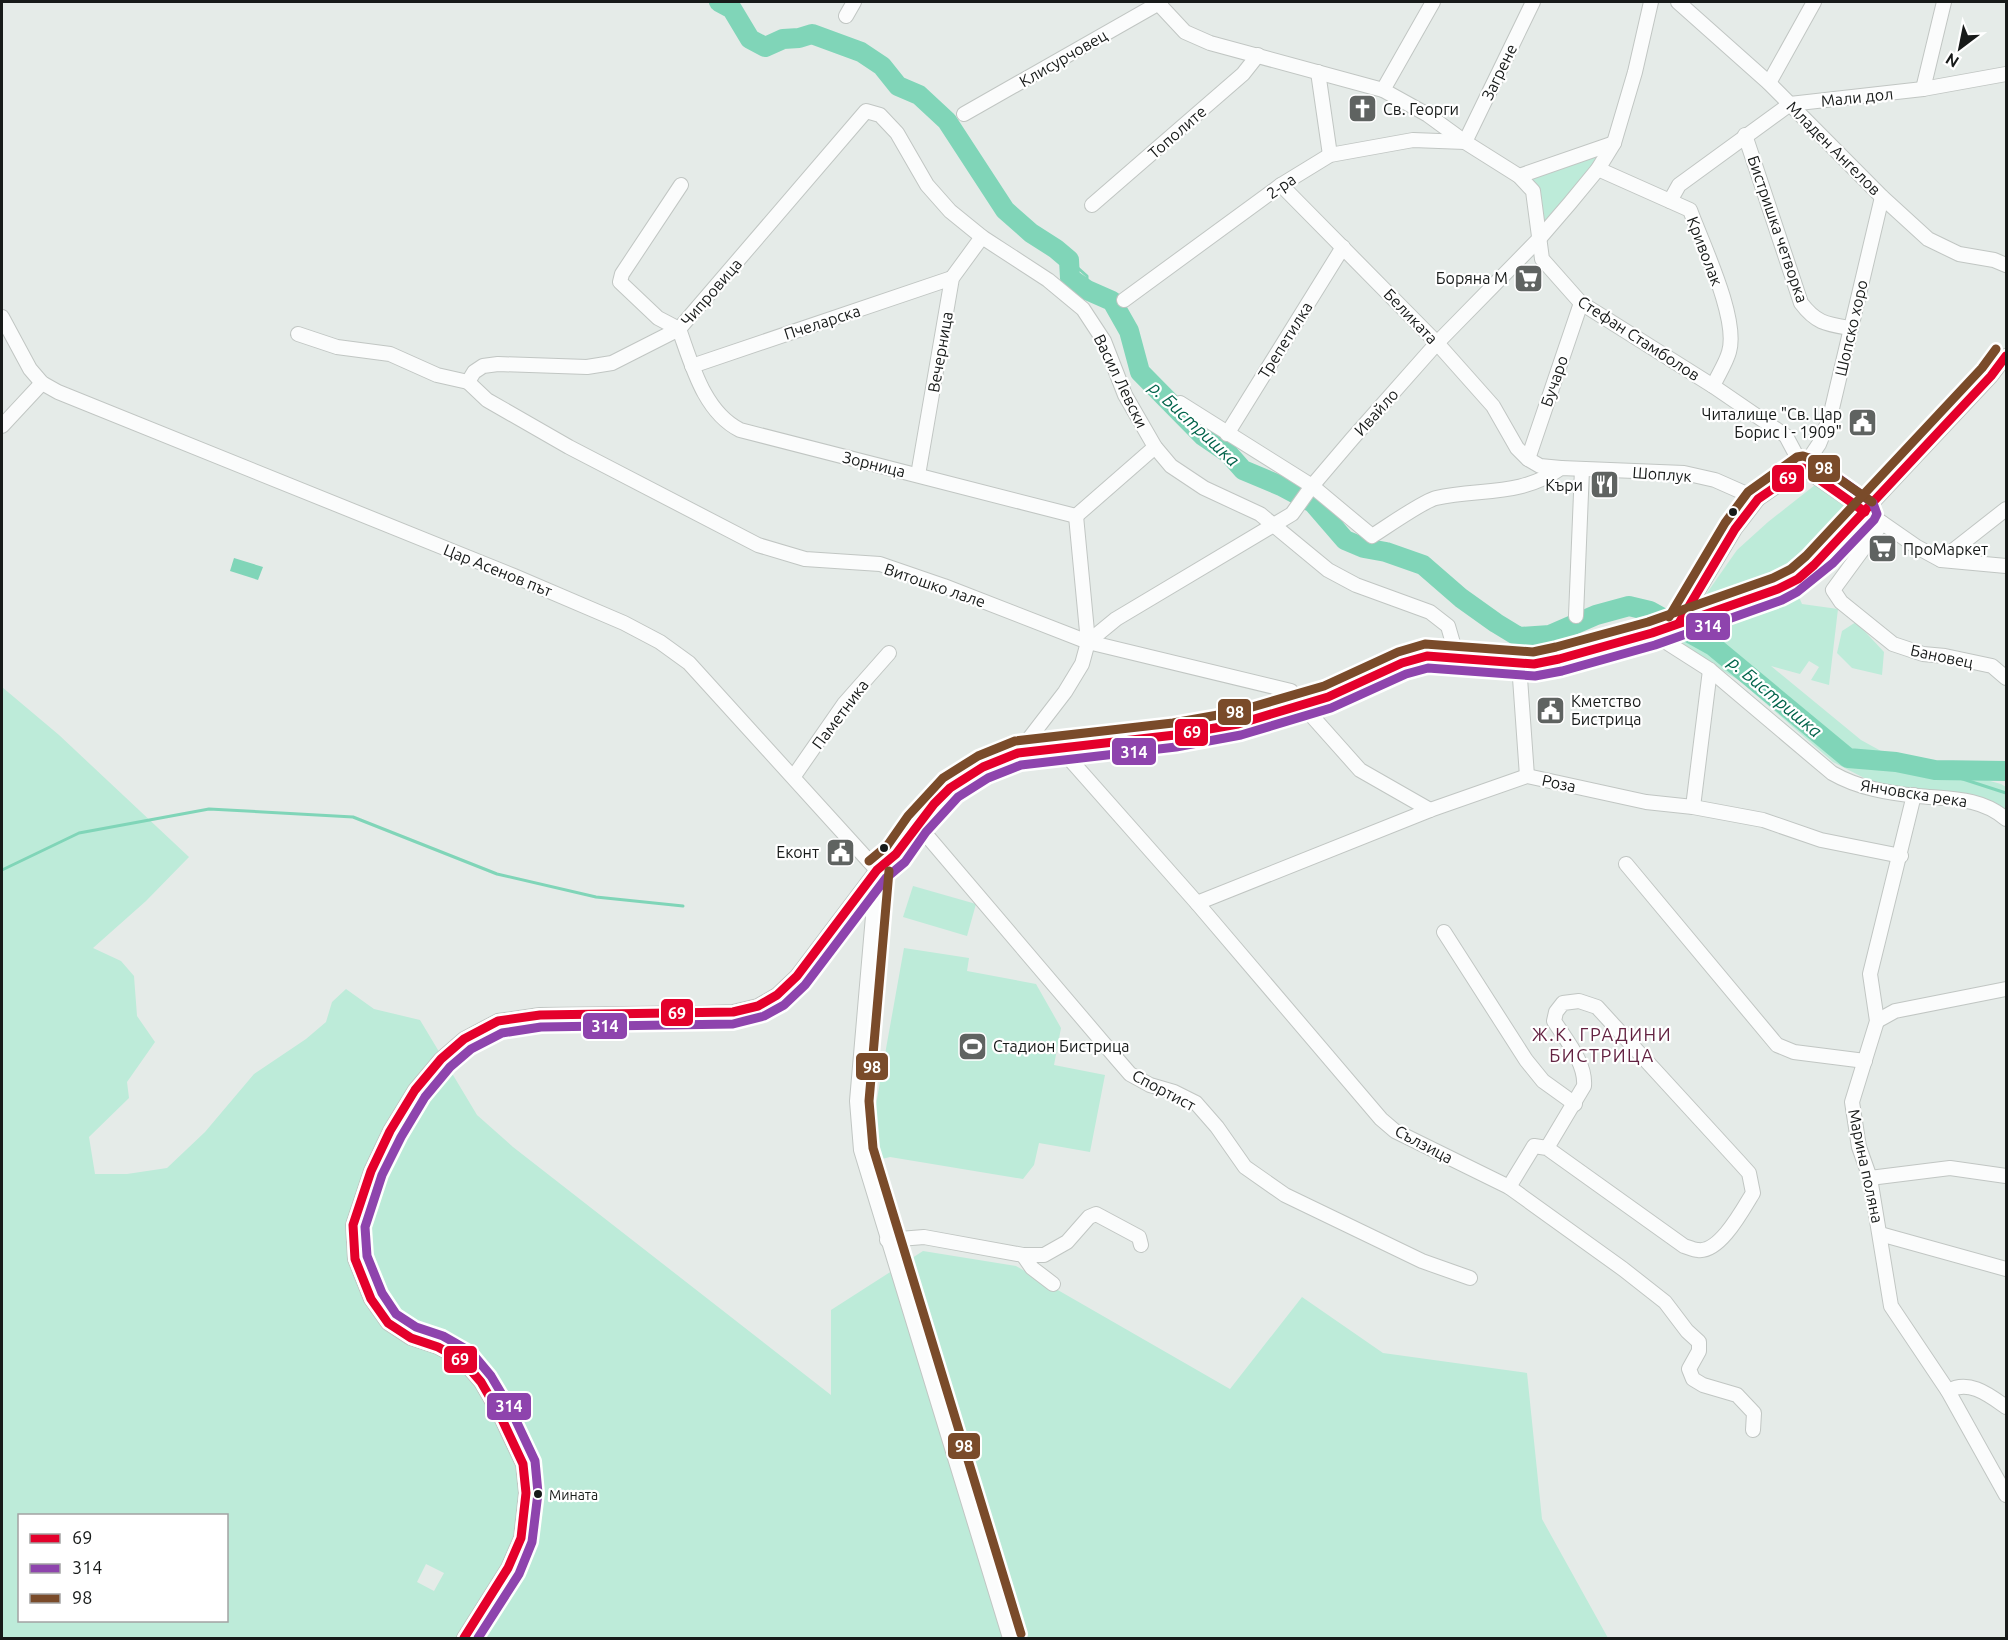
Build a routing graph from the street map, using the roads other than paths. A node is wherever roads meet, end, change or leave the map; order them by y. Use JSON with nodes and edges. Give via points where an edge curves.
{"nodes":[{"id":1,"x":854,"y":2,"type":"edge"},
{"id":2,"x":1159,"y":2,"type":"edge"},
{"id":3,"x":1433,"y":2,"type":"edge"},
{"id":4,"x":1533,"y":2,"type":"edge"},
{"id":5,"x":1651,"y":2,"type":"edge"},
{"id":6,"x":1678,"y":2,"type":"edge"},
{"id":7,"x":1814,"y":2,"type":"edge"},
{"id":8,"x":1944,"y":2,"type":"edge"},
{"id":9,"x":846,"y":16,"type":"dead end"},
{"id":10,"x":1258,"y":55,"type":"junction"},
{"id":11,"x":1318,"y":72,"type":"junction"},
{"id":12,"x":2007,"y":74,"type":"edge"},
{"id":13,"x":1769,"y":83,"type":"junction"},
{"id":14,"x":1923,"y":89,"type":"junction"},
{"id":15,"x":1383,"y":90,"type":"junction"},
{"id":16,"x":1790,"y":104,"type":"junction"},
{"id":17,"x":866,"y":111,"type":"joint"},
{"id":18,"x":964,"y":114,"type":"dead end"},
{"id":19,"x":1745,"y":135,"type":"junction"},
{"id":20,"x":1465,"y":142,"type":"junction"},
{"id":21,"x":1614,"y":143,"type":"junction"},
{"id":22,"x":1330,"y":155,"type":"junction"},
{"id":23,"x":1598,"y":168,"type":"junction"},
{"id":24,"x":1519,"y":176,"type":"junction"},
{"id":25,"x":681,"y":185,"type":"dead end"},
{"id":26,"x":1281,"y":185,"type":"junction"},
{"id":27,"x":1882,"y":197,"type":"junction"},
{"id":28,"x":1670,"y":201,"type":"junction"},
{"id":29,"x":1092,"y":205,"type":"dead end"},
{"id":30,"x":982,"y":237,"type":"junction"},
{"id":31,"x":1539,"y":239,"type":"junction"},
{"id":32,"x":1343,"y":246,"type":"junction"},
{"id":33,"x":2007,"y":265,"type":"edge"},
{"id":34,"x":952,"y":278,"type":"junction"},
{"id":35,"x":1124,"y":300,"type":"dead end"},
{"id":36,"x":1581,"y":303,"type":"junction"},
{"id":37,"x":2,"y":317,"type":"edge"},
{"id":38,"x":1850,"y":328,"type":"junction"},
{"id":39,"x":679,"y":329,"type":"junction"},
{"id":40,"x":298,"y":334,"type":"dead end"},
{"id":41,"x":1437,"y":343,"type":"junction"},
{"id":42,"x":2007,"y":356,"type":"edge"},
{"id":43,"x":692,"y":366,"type":"junction"},
{"id":44,"x":468,"y":382,"type":"junction"},
{"id":45,"x":42,"y":383,"type":"junction"},
{"id":46,"x":1713,"y":386,"type":"junction"},
{"id":47,"x":1180,"y":403,"type":"dead end"},
{"id":48,"x":2,"y":426,"type":"edge"},
{"id":49,"x":1227,"y":434,"type":"junction"},
{"id":50,"x":1155,"y":447,"type":"junction"},
{"id":51,"x":1528,"y":459,"type":"junction"},
{"id":52,"x":1561,"y":468,"type":"junction"},
{"id":53,"x":1803,"y":468,"type":"junction"},
{"id":54,"x":1581,"y":469,"type":"junction"},
{"id":55,"x":918,"y":475,"type":"junction"},
{"id":56,"x":1312,"y":486,"type":"junction"},
{"id":57,"x":1758,"y":500,"type":"junction"},
{"id":58,"x":2007,"y":508,"type":"edge"},
{"id":59,"x":1866,"y":512,"type":"junction"},
{"id":60,"x":1076,"y":516,"type":"junction"},
{"id":61,"x":1882,"y":523,"type":"junction"},
{"id":62,"x":1274,"y":524,"type":"junction"},
{"id":63,"x":1941,"y":561,"type":"junction"},
{"id":64,"x":2007,"y":566,"type":"edge"},
{"id":65,"x":1576,"y":616,"type":"dead end"},
{"id":66,"x":1678,"y":623,"type":"junction"},
{"id":67,"x":1655,"y":632,"type":"junction"},
{"id":68,"x":1088,"y":642,"type":"junction"},
{"id":69,"x":889,"y":653,"type":"dead end"},
{"id":70,"x":1457,"y":657,"type":"junction"},
{"id":71,"x":1519,"y":664,"type":"junction"},
{"id":72,"x":1710,"y":670,"type":"junction"},
{"id":73,"x":2007,"y":678,"type":"edge"},
{"id":74,"x":1291,"y":691,"type":"dead end"},
{"id":75,"x":1304,"y":706,"type":"junction"},
{"id":76,"x":1059,"y":747,"type":"junction"},
{"id":77,"x":1018,"y":753,"type":"junction"},
{"id":78,"x":794,"y":776,"type":"junction"},
{"id":79,"x":1527,"y":776,"type":"junction"},
{"id":80,"x":1914,"y":795,"type":"junction"},
{"id":81,"x":1693,"y":807,"type":"junction"},
{"id":82,"x":1430,"y":810,"type":"junction"},
{"id":83,"x":2007,"y":819,"type":"edge"},
{"id":84,"x":917,"y":824,"type":"junction"},
{"id":85,"x":1901,"y":856,"type":"junction"},
{"id":86,"x":1626,"y":864,"type":"dead end"},
{"id":87,"x":877,"y":870,"type":"junction"},
{"id":88,"x":1197,"y":903,"type":"junction"},
{"id":89,"x":1444,"y":932,"type":"dead end"},
{"id":90,"x":2007,"y":989,"type":"edge"},
{"id":91,"x":1876,"y":1021,"type":"junction"},
{"id":92,"x":1864,"y":1061,"type":"junction"},
{"id":93,"x":1575,"y":1104,"type":"junction"},
{"id":94,"x":1547,"y":1149,"type":"junction"},
{"id":95,"x":2007,"y":1176,"type":"edge"},
{"id":96,"x":1870,"y":1178,"type":"junction"},
{"id":97,"x":1509,"y":1187,"type":"junction"},
{"id":98,"x":1880,"y":1234,"type":"junction"},
{"id":99,"x":887,"y":1240,"type":"junction"},
{"id":100,"x":1142,"y":1245,"type":"dead end"},
{"id":101,"x":1023,"y":1255,"type":"junction"},
{"id":102,"x":2007,"y":1269,"type":"edge"},
{"id":103,"x":1470,"y":1278,"type":"dead end"},
{"id":104,"x":1053,"y":1284,"type":"dead end"},
{"id":105,"x":1948,"y":1391,"type":"junction"},
{"id":106,"x":2007,"y":1407,"type":"edge"},
{"id":107,"x":1753,"y":1430,"type":"dead end"},
{"id":108,"x":2007,"y":1495,"type":"edge"},
{"id":109,"x":464,"y":1638,"type":"edge"},
{"id":110,"x":1010,"y":1638,"type":"edge"}],
"edges":[{"from":1,"to":9,"type":"street"},
{"from":2,"to":10,"type":"street","name":"Стефан Стамболов","via":[[1185,32],[1210,44]]},
{"from":2,"to":18,"type":"street","name":"Клисурчовец"},
{"from":3,"to":15,"type":"street"},
{"from":4,"to":20,"type":"street","name":"Загрене"},
{"from":5,"to":21,"type":"street","name":"Ивайло"},
{"from":6,"to":13,"type":"street","name":"Младен Ангелов"},
{"from":7,"to":13,"type":"street"},
{"from":8,"to":14,"type":"street"},
{"from":10,"to":11,"type":"street","name":"Стефан Стамболов"},
{"from":10,"to":29,"type":"street","name":"Тополите","via":[[1243,74]]},
{"from":11,"to":15,"type":"street","name":"Стефан Стамболов"},
{"from":11,"to":22,"type":"street"},
{"from":12,"to":14,"type":"street","name":"Мали дол"},
{"from":13,"to":16,"type":"street","name":"Младен Ангелов"},
{"from":14,"to":16,"type":"street","name":"Мали дол"},
{"from":15,"to":20,"type":"street","name":"Стефан Стамболов"},
{"from":16,"to":19,"type":"street","name":"Мали дол"},
{"from":16,"to":27,"type":"street","name":"Младен Ангелов"},
{"from":17,"to":30,"type":"street","name":"Васил Левски","via":[[880,115],[897,133],[927,186]]},
{"from":17,"to":39,"type":"street","name":"Чипровица"},
{"from":19,"to":28,"type":"street","name":"Мали дол","via":[[1679,185]]},
{"from":19,"to":38,"type":"street","name":"Бистришка четворка","via":[[1801,303],[1812,317]]},
{"from":20,"to":22,"type":"street","name":"2-ра","via":[[1413,140]]},
{"from":20,"to":24,"type":"street","name":"Стефан Стамболов"},
{"from":21,"to":23,"type":"street","name":"Ивайло"},
{"from":21,"to":24,"type":"street"},
{"from":22,"to":26,"type":"street","name":"2-ра"},
{"from":23,"to":28,"type":"street","name":"Криволак"},
{"from":23,"to":31,"type":"street","name":"Ивайло"},
{"from":24,"to":31,"type":"street","name":"Стефан Стамболов","via":[[1533,191]]},
{"from":25,"to":39,"type":"street","via":[[620,282],[658,318]]},
{"from":26,"to":32,"type":"street","name":"Беликата"},
{"from":26,"to":35,"type":"street","name":"2-ра"},
{"from":27,"to":33,"type":"street","name":"Младен Ангелов","via":[[1928,239],[1959,254]]},
{"from":27,"to":38,"type":"street","name":"Шопско хоро"},
{"from":28,"to":46,"type":"street","name":"Криволак","via":[[1690,210],[1729,314],[1729,353]]},
{"from":30,"to":34,"type":"street","name":"Вечерница"},
{"from":30,"to":50,"type":"street","name":"Васил Левски","via":[[1048,280],[1083,309],[1104,341],[1125,395]]},
{"from":31,"to":36,"type":"street","name":"Стефан Стамболов","via":[[1542,259]]},
{"from":31,"to":41,"type":"street","name":"Ивайло"},
{"from":32,"to":41,"type":"street","name":"Беликата"},
{"from":32,"to":49,"type":"street","name":"Трепетилка"},
{"from":34,"to":43,"type":"street","name":"Пчеларска"},
{"from":34,"to":55,"type":"street","name":"Вечерница"},
{"from":36,"to":46,"type":"street","name":"Стефан Стамболов"},
{"from":36,"to":51,"type":"street","name":"Бучаро"},
{"from":37,"to":45,"type":"street","via":[[30,369]]},
{"from":38,"to":53,"type":"street","name":"Шопско хоро","via":[[1830,417]]},
{"from":39,"to":43,"type":"street","name":"Зорница"},
{"from":39,"to":44,"type":"street","name":"Чипровица","via":[[612,363],[498,364],[483,366]]},
{"from":40,"to":44,"type":"street","via":[[337,347],[390,354],[437,375]]},
{"from":41,"to":51,"type":"street","name":"Беликата","via":[[1493,406],[1516,448]]},
{"from":41,"to":56,"type":"street","name":"Ивайло"},
{"from":42,"to":59,"type":"street"},
{"from":43,"to":55,"type":"street","name":"Зорница","via":[[717,414],[740,430]]},
{"from":44,"to":68,"type":"street","name":"Витошко лале","via":[[487,400],[569,447],[759,545],[805,560],[880,564]]},
{"from":45,"to":48,"type":"street"},
{"from":45,"to":78,"type":"street","name":"Цар Асенов път","via":[[624,623],[689,663]]},
{"from":46,"to":53,"type":"street","name":"Стефан Стамболов","via":[[1786,436]]},
{"from":47,"to":49,"type":"street"},
{"from":49,"to":56,"type":"street"},
{"from":50,"to":60,"type":"street"},
{"from":50,"to":62,"type":"street","name":"Васил Левски","via":[[1171,466],[1204,488]]},
{"from":51,"to":52,"type":"street","name":"Шоплук","via":[[1540,466]]},
{"from":52,"to":54,"type":"street","name":"Шоплук"},
{"from":52,"to":56,"type":"street","via":[[1545,479],[1508,490],[1434,499],[1372,536]]},
{"from":53,"to":57,"type":"street","name":"Шопско хоро"},
{"from":53,"to":59,"type":"street","name":"Стефан Стамболов"},
{"from":54,"to":57,"type":"street","name":"Шоплук","via":[[1684,473],[1715,480]]},
{"from":54,"to":65,"type":"street"},
{"from":55,"to":60,"type":"street","name":"Зорница"},
{"from":56,"to":62,"type":"street","name":"Ивайло","via":[[1292,514]]},
{"from":57,"to":66,"type":"street","name":"Шопско хоро"},
{"from":58,"to":63,"type":"street"},
{"from":59,"to":61,"type":"street","name":"Стефан Стамболов"},
{"from":59,"to":66,"type":"street","via":[[1798,579]]},
{"from":60,"to":68,"type":"street"},
{"from":61,"to":63,"type":"street","name":"Стефан Стамболов"},
{"from":61,"to":73,"type":"street","name":"Бановец","via":[[1833,590],[1841,602],[1893,644],[1923,654],[1992,666]]},
{"from":62,"to":68,"type":"street","name":"Ивайло","via":[[1116,619]]},
{"from":62,"to":70,"type":"street","name":"Васил Левски","via":[[1328,570],[1356,585],[1430,612],[1448,626]]},
{"from":63,"to":64,"type":"street","name":"Стефан Стамболов"},
{"from":66,"to":67,"type":"street"},
{"from":67,"to":71,"type":"street","via":[[1559,659]]},
{"from":67,"to":72,"type":"street","name":"Янчовска река"},
{"from":68,"to":74,"type":"street","name":"Витошко лале"},
{"from":68,"to":77,"type":"street","via":[[1082,664],[1065,692]]},
{"from":69,"to":78,"type":"street","name":"Паметника","via":[[844,704]]},
{"from":70,"to":71,"type":"street"},
{"from":70,"to":75,"type":"street","via":[[1426,656],[1402,663]]},
{"from":71,"to":79,"type":"street"},
{"from":72,"to":80,"type":"street","name":"Янчовска река","via":[[1832,773],[1871,789]]},
{"from":72,"to":81,"type":"street"},
{"from":75,"to":76,"type":"street","via":[[1238,724],[1175,735]]},
{"from":75,"to":82,"type":"street","via":[[1360,770]]},
{"from":76,"to":77,"type":"street"},
{"from":76,"to":88,"type":"street","name":"Сълзица"},
{"from":77,"to":84,"type":"street","via":[[984,767],[950,788]]},
{"from":78,"to":87,"type":"street","name":"Цар Асенов път"},
{"from":79,"to":81,"type":"street","name":"Роза","via":[[1646,802]]},
{"from":79,"to":82,"type":"street","name":"Роза"},
{"from":80,"to":83,"type":"street","name":"Янчовска река","via":[[1984,804]]},
{"from":80,"to":85,"type":"street","name":"Марина поляна"},
{"from":81,"to":85,"type":"street","name":"Роза","via":[[1763,820],[1821,840]]},
{"from":82,"to":88,"type":"street","name":"Роза"},
{"from":84,"to":87,"type":"street","via":[[896,854]]},
{"from":84,"to":103,"type":"street","name":"Спортист","via":[[1130,1074],[1196,1103],[1245,1167],[1296,1200],[1422,1261]]},
{"from":85,"to":91,"type":"street","name":"Марина поляна","via":[[1870,974]]},
{"from":86,"to":92,"type":"street","via":[[1777,1045],[1794,1052]]},
{"from":87,"to":99,"type":"street","via":[[857,1101],[861,1150]]},
{"from":87,"to":109,"type":"street","via":[[797,976],[758,1006],[733,1012],[540,1015],[498,1021],[464,1040],[441,1059],[415,1090],[390,1131],[353,1224],[355,1259],[371,1299],[388,1323],[411,1338],[462,1360],[481,1382],[523,1464],[526,1493],[521,1538],[508,1568]]},
{"from":88,"to":97,"type":"street","name":"Сълзица","via":[[1395,1131]]},
{"from":89,"to":93,"type":"street","via":[[1526,1060],[1543,1081]]},
{"from":90,"to":91,"type":"street","via":[[1895,1011]]},
{"from":91,"to":92,"type":"street","name":"Марина поляна"},
{"from":92,"to":96,"type":"street","name":"Марина поляна","via":[[1852,1102],[1859,1148]]},
{"from":93,"to":94,"type":"street"},
{"from":93,"to":94,"type":"street","via":[[1585,1076],[1554,1021],[1563,1003],[1579,1001],[1597,1007],[1740,1163],[1749,1173],[1753,1193],[1716,1245],[1700,1251],[1684,1246]]},
{"from":94,"to":97,"type":"street","via":[[1534,1146]]},
{"from":95,"to":96,"type":"street","via":[[1950,1168]]},
{"from":96,"to":98,"type":"street","name":"Марина поляна"},
{"from":97,"to":107,"type":"street","name":"Сълзица","via":[[1665,1302],[1699,1342],[1689,1374],[1697,1382],[1737,1395],[1754,1413]]},
{"from":98,"to":102,"type":"street"},
{"from":98,"to":105,"type":"street","name":"Марина поляна","via":[[1891,1306]]},
{"from":99,"to":101,"type":"street","via":[[924,1237]]},
{"from":99,"to":110,"type":"street"},
{"from":100,"to":101,"type":"street","via":[[1139,1237],[1096,1214],[1058,1248],[1044,1255]]},
{"from":101,"to":104,"type":"street","via":[[1032,1269]]},
{"from":105,"to":106,"type":"street","via":[[1956,1386],[1977,1388]]},
{"from":105,"to":108,"type":"street","name":"Марина поляна"}]}
